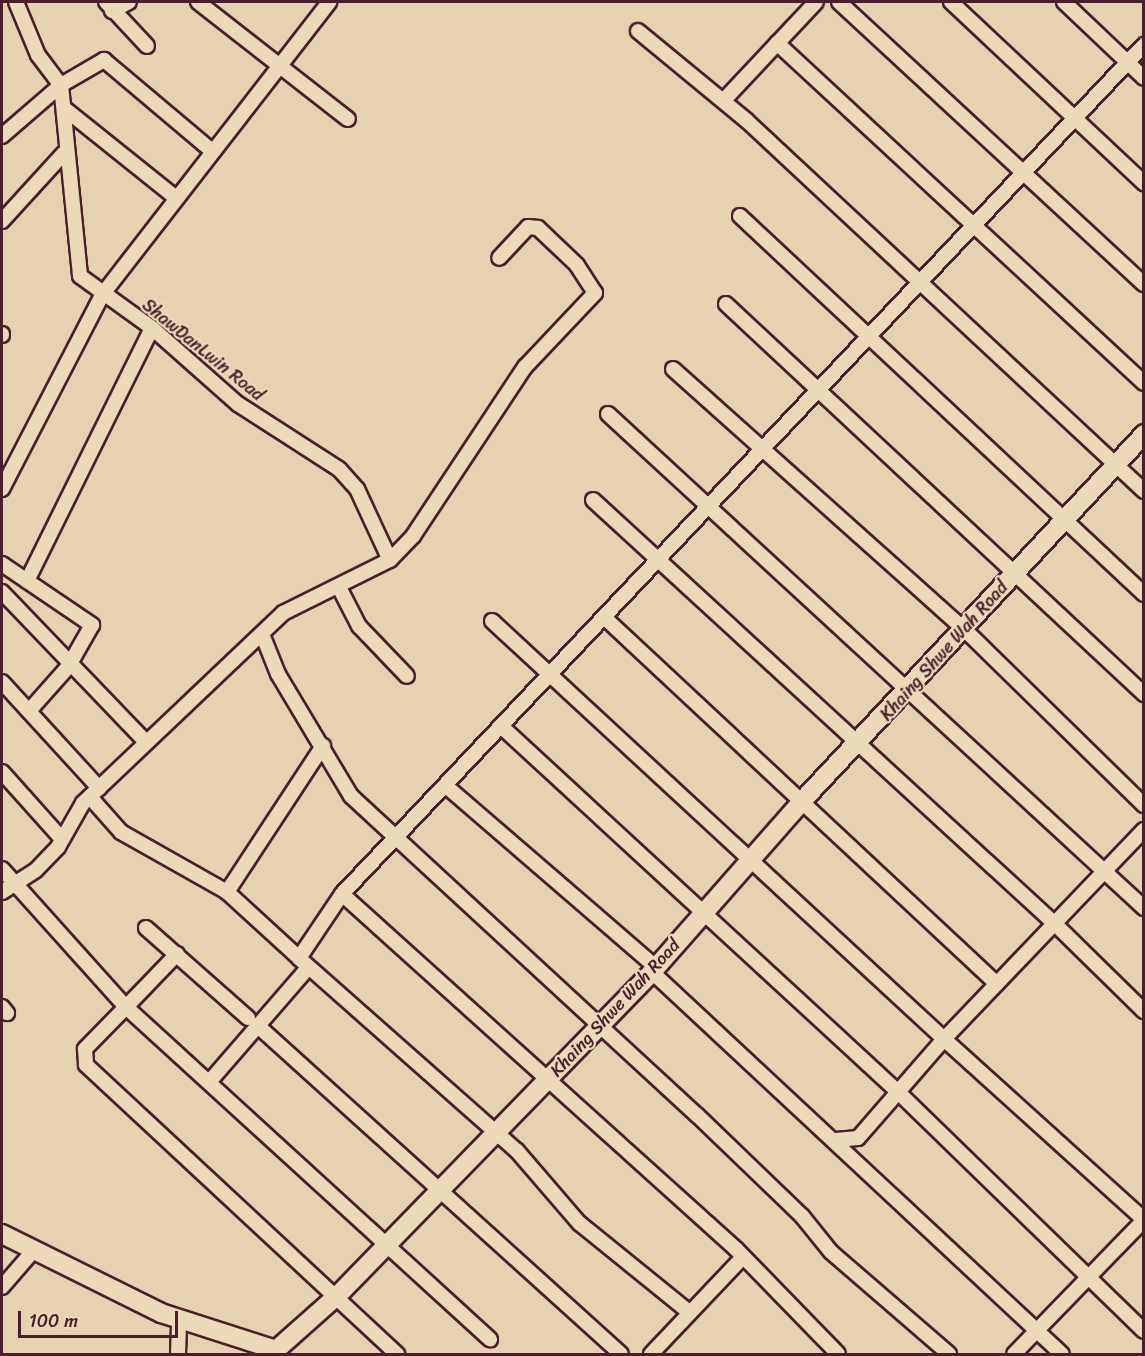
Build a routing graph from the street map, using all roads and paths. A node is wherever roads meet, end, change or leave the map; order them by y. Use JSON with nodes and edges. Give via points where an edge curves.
{"nodes":[{"id":1,"x":16,"y":2,"type":"edge"},
{"id":2,"x":129,"y":2,"type":"edge"},
{"id":3,"x":198,"y":2,"type":"edge"},
{"id":4,"x":329,"y":2,"type":"edge"},
{"id":5,"x":816,"y":2,"type":"edge"},
{"id":6,"x":839,"y":2,"type":"edge"},
{"id":7,"x":951,"y":2,"type":"edge"},
{"id":8,"x":1064,"y":2,"type":"edge"},
{"id":9,"x":109,"y":6,"type":"edge"},
{"id":10,"x":639,"y":31,"type":"dead end"},
{"id":11,"x":777,"y":43,"type":"junction"},
{"id":12,"x":1143,"y":45,"type":"edge"},
{"id":13,"x":147,"y":46,"type":"dead end"},
{"id":14,"x":1126,"y":63,"type":"junction"},
{"id":15,"x":277,"y":69,"type":"junction"},
{"id":16,"x":1143,"y":78,"type":"edge"},
{"id":17,"x":61,"y":85,"type":"junction"},
{"id":18,"x":724,"y":100,"type":"junction"},
{"id":19,"x":65,"y":109,"type":"junction"},
{"id":20,"x":1074,"y":118,"type":"junction"},
{"id":21,"x":348,"y":119,"type":"dead end"},
{"id":22,"x":2,"y":136,"type":"edge"},
{"id":23,"x":213,"y":151,"type":"junction"},
{"id":24,"x":64,"y":153,"type":"junction"},
{"id":25,"x":1022,"y":174,"type":"junction"},
{"id":26,"x":1143,"y":183,"type":"edge"},
{"id":27,"x":176,"y":198,"type":"junction"},
{"id":28,"x":740,"y":216,"type":"dead end"},
{"id":29,"x":2,"y":221,"type":"edge"},
{"id":30,"x":975,"y":224,"type":"junction"},
{"id":31,"x":499,"y":258,"type":"dead end"},
{"id":32,"x":1143,"y":284,"type":"edge"},
{"id":33,"x":918,"y":285,"type":"junction"},
{"id":34,"x":102,"y":295,"type":"junction"},
{"id":35,"x":726,"y":304,"type":"dead end"},
{"id":36,"x":152,"y":328,"type":"junction"},
{"id":37,"x":868,"y":337,"type":"junction"},
{"id":38,"x":673,"y":369,"type":"dead end"},
{"id":39,"x":1143,"y":383,"type":"edge"},
{"id":40,"x":818,"y":389,"type":"junction"},
{"id":41,"x":608,"y":414,"type":"dead end"},
{"id":42,"x":1143,"y":434,"type":"edge"},
{"id":43,"x":764,"y":448,"type":"junction"},
{"id":44,"x":1115,"y":465,"type":"junction"},
{"id":45,"x":2,"y":489,"type":"edge"},
{"id":46,"x":1143,"y":491,"type":"edge"},
{"id":47,"x":593,"y":500,"type":"dead end"},
{"id":48,"x":711,"y":506,"type":"junction"},
{"id":49,"x":1064,"y":520,"type":"junction"},
{"id":50,"x":390,"y":560,"type":"junction"},
{"id":51,"x":658,"y":561,"type":"junction"},
{"id":52,"x":2,"y":564,"type":"edge"},
{"id":53,"x":1014,"y":574,"type":"junction"},
{"id":54,"x":27,"y":581,"type":"junction"},
{"id":55,"x":340,"y":589,"type":"junction"},
{"id":56,"x":2,"y":592,"type":"edge"},
{"id":57,"x":1143,"y":594,"type":"edge"},
{"id":58,"x":605,"y":618,"type":"junction"},
{"id":59,"x":492,"y":621,"type":"dead end"},
{"id":60,"x":964,"y":629,"type":"junction"},
{"id":61,"x":262,"y":634,"type":"junction"},
{"id":62,"x":68,"y":667,"type":"junction"},
{"id":63,"x":552,"y":674,"type":"junction"},
{"id":64,"x":407,"y":676,"type":"dead end"},
{"id":65,"x":2,"y":682,"type":"edge"},
{"id":66,"x":908,"y":691,"type":"junction"},
{"id":67,"x":1143,"y":694,"type":"edge"},
{"id":68,"x":29,"y":711,"type":"junction"},
{"id":69,"x":502,"y":727,"type":"junction"},
{"id":70,"x":144,"y":740,"type":"junction"},
{"id":71,"x":858,"y":744,"type":"junction"},
{"id":72,"x":323,"y":746,"type":"junction"},
{"id":73,"x":2,"y":772,"type":"edge"},
{"id":74,"x":446,"y":786,"type":"junction"},
{"id":75,"x":94,"y":793,"type":"junction"},
{"id":76,"x":804,"y":799,"type":"junction"},
{"id":77,"x":1143,"y":805,"type":"edge"},
{"id":78,"x":1143,"y":830,"type":"edge"},
{"id":79,"x":62,"y":838,"type":"junction"},
{"id":80,"x":394,"y":838,"type":"junction"},
{"id":81,"x":754,"y":858,"type":"junction"},
{"id":82,"x":2,"y":869,"type":"edge"},
{"id":83,"x":1106,"y":870,"type":"junction"},
{"id":84,"x":14,"y":883,"type":"junction"},
{"id":85,"x":2,"y":892,"type":"edge"},
{"id":86,"x":227,"y":892,"type":"junction"},
{"id":87,"x":342,"y":894,"type":"junction"},
{"id":88,"x":1143,"y":908,"type":"edge"},
{"id":89,"x":703,"y":911,"type":"junction"},
{"id":90,"x":1054,"y":923,"type":"junction"},
{"id":91,"x":146,"y":928,"type":"dead end"},
{"id":92,"x":177,"y":954,"type":"junction"},
{"id":93,"x":303,"y":963,"type":"junction"},
{"id":94,"x":654,"y":970,"type":"junction"},
{"id":95,"x":997,"y":984,"type":"junction"},
{"id":96,"x":126,"y":1006,"type":"junction"},
{"id":97,"x":1143,"y":1011,"type":"edge"},
{"id":98,"x":253,"y":1022,"type":"junction"},
{"id":99,"x":599,"y":1025,"type":"junction"},
{"id":100,"x":944,"y":1039,"type":"junction"},
{"id":101,"x":550,"y":1078,"type":"junction"},
{"id":102,"x":210,"y":1081,"type":"junction"},
{"id":103,"x":897,"y":1091,"type":"junction"},
{"id":104,"x":493,"y":1135,"type":"junction"},
{"id":105,"x":836,"y":1140,"type":"junction"},
{"id":106,"x":440,"y":1189,"type":"junction"},
{"id":107,"x":1142,"y":1221,"type":"edge"},
{"id":108,"x":2,"y":1234,"type":"edge"},
{"id":109,"x":389,"y":1242,"type":"junction"},
{"id":110,"x":34,"y":1250,"type":"junction"},
{"id":111,"x":743,"y":1257,"type":"junction"},
{"id":112,"x":1086,"y":1278,"type":"junction"},
{"id":113,"x":2,"y":1287,"type":"edge"},
{"id":114,"x":338,"y":1295,"type":"junction"},
{"id":115,"x":689,"y":1312,"type":"junction"},
{"id":116,"x":179,"y":1319,"type":"junction"},
{"id":117,"x":1143,"y":1331,"type":"edge"},
{"id":118,"x":1038,"y":1332,"type":"junction"},
{"id":119,"x":490,"y":1339,"type":"dead end"},
{"id":120,"x":276,"y":1352,"type":"edge"},
{"id":121,"x":178,"y":1354,"type":"edge"},
{"id":122,"x":397,"y":1354,"type":"edge"},
{"id":123,"x":621,"y":1354,"type":"edge"},
{"id":124,"x":651,"y":1354,"type":"edge"},
{"id":125,"x":838,"y":1354,"type":"edge"},
{"id":126,"x":949,"y":1354,"type":"edge"},
{"id":127,"x":1014,"y":1354,"type":"edge"},
{"id":128,"x":1062,"y":1354,"type":"edge"}],
"edges":[{"from":1,"to":17,"type":"street","name":"ShawDanLwin Road","via":[[38,55]]},
{"from":2,"to":9,"type":"street"},
{"from":3,"to":15,"type":"street"},
{"from":4,"to":15,"type":"street"},
{"from":5,"to":11,"type":"street"},
{"from":6,"to":25,"type":"street"},
{"from":7,"to":20,"type":"street"},
{"from":8,"to":14,"type":"street"},
{"from":9,"to":13,"type":"street"},
{"from":10,"to":18,"type":"street"},
{"from":11,"to":18,"type":"street"},
{"from":11,"to":30,"type":"street"},
{"from":12,"to":14,"type":"street"},
{"from":14,"to":16,"type":"street"},
{"from":14,"to":20,"type":"street"},
{"from":15,"to":21,"type":"street"},
{"from":15,"to":23,"type":"street"},
{"from":17,"to":19,"type":"street","name":"ShawDanLwin Road"},
{"from":17,"to":22,"type":"street"},
{"from":17,"to":23,"type":"street","via":[[104,60]]},
{"from":18,"to":33,"type":"street"},
{"from":19,"to":24,"type":"street","name":"ShawDanLwin Road"},
{"from":19,"to":27,"type":"street"},
{"from":20,"to":25,"type":"street"},
{"from":20,"to":26,"type":"street"},
{"from":23,"to":27,"type":"street"},
{"from":24,"to":29,"type":"street"},
{"from":24,"to":34,"type":"street","name":"ShawDanLwin Road","via":[[80,276]]},
{"from":25,"to":30,"type":"street"},
{"from":25,"to":32,"type":"street"},
{"from":27,"to":34,"type":"street"},
{"from":28,"to":37,"type":"street"},
{"from":30,"to":33,"type":"street"},
{"from":30,"to":39,"type":"street"},
{"from":31,"to":50,"type":"street","via":[[528,226],[537,228],[577,265],[596,293],[525,367],[413,536]]},
{"from":33,"to":37,"type":"street"},
{"from":33,"to":44,"type":"street"},
{"from":34,"to":36,"type":"street","name":"ShawDanLwin Road"},
{"from":34,"to":45,"type":"street"},
{"from":35,"to":40,"type":"street"},
{"from":36,"to":50,"type":"street","name":"ShawDanLwin Road","via":[[238,404],[339,469],[357,489]]},
{"from":36,"to":54,"type":"street"},
{"from":37,"to":40,"type":"street"},
{"from":37,"to":49,"type":"street"},
{"from":38,"to":43,"type":"street"},
{"from":40,"to":43,"type":"street"},
{"from":40,"to":53,"type":"street"},
{"from":41,"to":48,"type":"street"},
{"from":42,"to":44,"type":"street","name":"Khaing Shwe Wah Road"},
{"from":43,"to":48,"type":"street"},
{"from":43,"to":60,"type":"street"},
{"from":44,"to":46,"type":"street"},
{"from":44,"to":49,"type":"street","name":"Khaing Shwe Wah Road"},
{"from":47,"to":51,"type":"street"},
{"from":48,"to":51,"type":"street"},
{"from":48,"to":66,"type":"street"},
{"from":49,"to":53,"type":"street","name":"Khaing Shwe Wah Road"},
{"from":49,"to":57,"type":"street"},
{"from":50,"to":55,"type":"street"},
{"from":51,"to":58,"type":"street"},
{"from":51,"to":71,"type":"street"},
{"from":52,"to":54,"type":"street"},
{"from":53,"to":60,"type":"street","name":"Khaing Shwe Wah Road"},
{"from":53,"to":67,"type":"street"},
{"from":54,"to":62,"type":"street","via":[[92,625]]},
{"from":55,"to":61,"type":"street","via":[[284,613]]},
{"from":55,"to":64,"type":"street","via":[[359,626]]},
{"from":56,"to":62,"type":"street"},
{"from":58,"to":63,"type":"street"},
{"from":58,"to":76,"type":"street"},
{"from":59,"to":63,"type":"street"},
{"from":60,"to":66,"type":"street","name":"Khaing Shwe Wah Road"},
{"from":60,"to":77,"type":"street"},
{"from":61,"to":70,"type":"street"},
{"from":61,"to":72,"type":"street","via":[[278,674]]},
{"from":62,"to":68,"type":"street"},
{"from":62,"to":70,"type":"street"},
{"from":63,"to":69,"type":"street"},
{"from":63,"to":81,"type":"street"},
{"from":65,"to":68,"type":"street"},
{"from":66,"to":71,"type":"street","name":"Khaing Shwe Wah Road"},
{"from":66,"to":83,"type":"street"},
{"from":68,"to":75,"type":"street"},
{"from":69,"to":74,"type":"street"},
{"from":69,"to":89,"type":"street"},
{"from":70,"to":75,"type":"street"},
{"from":71,"to":76,"type":"street","name":"Khaing Shwe Wah Road"},
{"from":71,"to":90,"type":"street"},
{"from":72,"to":80,"type":"street","via":[[351,796]]},
{"from":72,"to":86,"type":"street"},
{"from":73,"to":79,"type":"street"},
{"from":74,"to":80,"type":"street"},
{"from":74,"to":94,"type":"street"},
{"from":75,"to":79,"type":"street"},
{"from":75,"to":86,"type":"street","via":[[121,832]]},
{"from":76,"to":81,"type":"street","name":"Khaing Shwe Wah Road"},
{"from":76,"to":95,"type":"street"},
{"from":78,"to":83,"type":"street"},
{"from":79,"to":84,"type":"street","via":[[36,870]]},
{"from":80,"to":87,"type":"street"},
{"from":80,"to":99,"type":"street"},
{"from":81,"to":89,"type":"street","name":"Khaing Shwe Wah Road"},
{"from":81,"to":100,"type":"street"},
{"from":82,"to":84,"type":"street"},
{"from":83,"to":88,"type":"street"},
{"from":83,"to":90,"type":"street"},
{"from":84,"to":85,"type":"street"},
{"from":84,"to":96,"type":"street"},
{"from":86,"to":93,"type":"street"},
{"from":87,"to":93,"type":"street"},
{"from":87,"to":101,"type":"street"},
{"from":89,"to":94,"type":"street","name":"Khaing Shwe Wah Road"},
{"from":89,"to":103,"type":"street"},
{"from":90,"to":95,"type":"street"},
{"from":90,"to":97,"type":"street"},
{"from":91,"to":92,"type":"street"},
{"from":92,"to":96,"type":"street"},
{"from":92,"to":98,"type":"street"},
{"from":93,"to":98,"type":"street"},
{"from":93,"to":104,"type":"street"},
{"from":94,"to":99,"type":"street","name":"Khaing Shwe Wah Road"},
{"from":94,"to":105,"type":"street"},
{"from":95,"to":100,"type":"street"},
{"from":96,"to":102,"type":"street"},
{"from":96,"to":114,"type":"street","via":[[85,1049],[86,1065]]},
{"from":98,"to":102,"type":"street"},
{"from":98,"to":106,"type":"street"},
{"from":99,"to":101,"type":"street","name":"Khaing Shwe Wah Road"},
{"from":99,"to":126,"type":"street","via":[[802,1216],[831,1252]]},
{"from":100,"to":103,"type":"street"},
{"from":100,"to":107,"type":"street"},
{"from":101,"to":104,"type":"street","name":"Khaing Shwe Wah Road"},
{"from":101,"to":111,"type":"street"},
{"from":102,"to":109,"type":"street"},
{"from":103,"to":105,"type":"street","via":[[858,1138]]},
{"from":103,"to":112,"type":"street"},
{"from":104,"to":106,"type":"street","name":"Khaing Shwe Wah Road"},
{"from":104,"to":115,"type":"street","via":[[517,1151],[579,1223]]},
{"from":105,"to":118,"type":"street","via":[[988,1290]]},
{"from":106,"to":109,"type":"street","name":"Khaing Shwe Wah Road"},
{"from":106,"to":123,"type":"street"},
{"from":107,"to":112,"type":"street"},
{"from":108,"to":110,"type":"street","name":"Khaing Shwe Wah Road"},
{"from":109,"to":114,"type":"street","name":"Khaing Shwe Wah Road"},
{"from":109,"to":119,"type":"street"},
{"from":110,"to":113,"type":"street"},
{"from":110,"to":116,"type":"street","name":"Khaing Shwe Wah Road"},
{"from":111,"to":115,"type":"street"},
{"from":111,"to":125,"type":"street"},
{"from":112,"to":117,"type":"street"},
{"from":112,"to":118,"type":"street"},
{"from":114,"to":120,"type":"street","name":"Khaing Shwe Wah Road"},
{"from":114,"to":122,"type":"street"},
{"from":115,"to":124,"type":"street"},
{"from":116,"to":120,"type":"street","name":"Khaing Shwe Wah Road"},
{"from":116,"to":121,"type":"street"},
{"from":118,"to":127,"type":"street"},
{"from":118,"to":128,"type":"street"}]}
